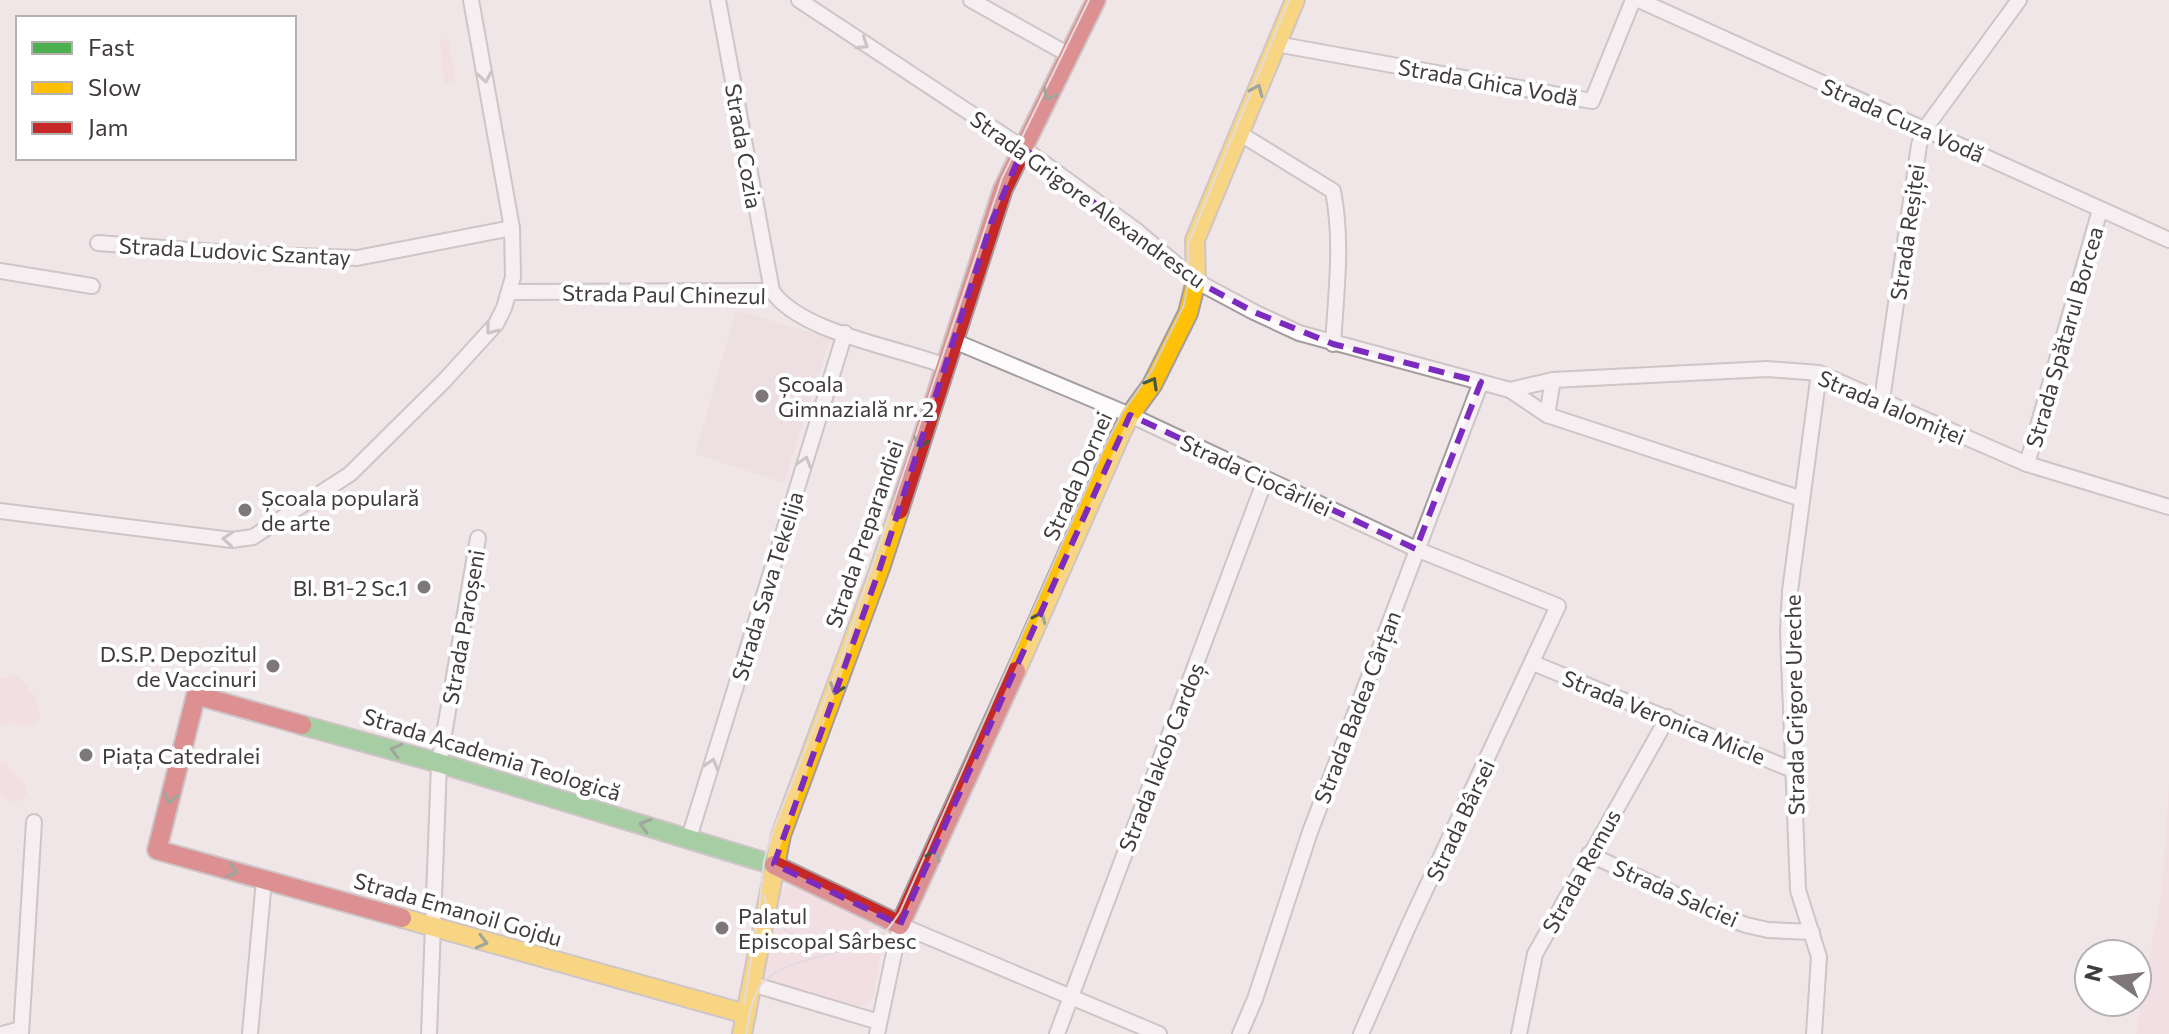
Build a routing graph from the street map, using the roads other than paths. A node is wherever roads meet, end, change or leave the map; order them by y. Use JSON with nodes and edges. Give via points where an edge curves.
{"nodes":[{"id":1,"x":471,"y":0,"type":"edge"},
{"id":2,"x":718,"y":0,"type":"edge"},
{"id":3,"x":799,"y":0,"type":"edge"},
{"id":4,"x":971,"y":0,"type":"edge"},
{"id":5,"x":1096,"y":0,"type":"edge"},
{"id":6,"x":1295,"y":0,"type":"edge"},
{"id":7,"x":1636,"y":0,"type":"edge"},
{"id":8,"x":2019,"y":0,"type":"edge"},
{"id":9,"x":1276,"y":44,"type":"junction"},
{"id":10,"x":1069,"y":55,"type":"junction"},
{"id":11,"x":1924,"y":130,"type":"junction"},
{"id":12,"x":1239,"y":133,"type":"junction"},
{"id":13,"x":1023,"y":148,"type":"junction"},
{"id":14,"x":2100,"y":210,"type":"junction"},
{"id":15,"x":512,"y":228,"type":"junction"},
{"id":16,"x":2169,"y":240,"type":"edge"},
{"id":17,"x":98,"y":243,"type":"dead end"},
{"id":18,"x":0,"y":271,"type":"edge"},
{"id":19,"x":1196,"y":281,"type":"junction"},
{"id":20,"x":92,"y":286,"type":"dead end"},
{"id":21,"x":772,"y":291,"type":"junction"},
{"id":22,"x":510,"y":292,"type":"junction"},
{"id":23,"x":845,"y":333,"type":"junction"},
{"id":24,"x":954,"y":341,"type":"junction"},
{"id":25,"x":1333,"y":344,"type":"junction"},
{"id":26,"x":945,"y":366,"type":"junction"},
{"id":27,"x":1819,"y":373,"type":"junction"},
{"id":28,"x":1553,"y":380,"type":"junction"},
{"id":29,"x":1481,"y":382,"type":"junction"},
{"id":30,"x":1510,"y":390,"type":"junction"},
{"id":31,"x":1882,"y":400,"type":"junction"},
{"id":32,"x":1130,"y":415,"type":"junction"},
{"id":33,"x":1547,"y":415,"type":"junction"},
{"id":34,"x":2027,"y":464,"type":"junction"},
{"id":35,"x":1265,"y":480,"type":"junction"},
{"id":36,"x":1802,"y":499,"type":"junction"},
{"id":37,"x":2169,"y":507,"type":"edge"},
{"id":38,"x":0,"y":511,"type":"edge"},
{"id":39,"x":478,"y":538,"type":"dead end"},
{"id":40,"x":1416,"y":549,"type":"junction"},
{"id":41,"x":1558,"y":606,"type":"joint"},
{"id":42,"x":1533,"y":663,"type":"junction"},
{"id":43,"x":1668,"y":717,"type":"junction"},
{"id":44,"x":439,"y":763,"type":"junction"},
{"id":45,"x":1795,"y":771,"type":"junction"},
{"id":46,"x":34,"y":822,"type":"dead end"},
{"id":47,"x":689,"y":838,"type":"junction"},
{"id":48,"x":157,"y":850,"type":"joint"},
{"id":49,"x":1589,"y":854,"type":"junction"},
{"id":50,"x":774,"y":864,"type":"junction"},
{"id":51,"x":264,"y":880,"type":"junction"},
{"id":52,"x":900,"y":925,"type":"junction"},
{"id":53,"x":433,"y":928,"type":"junction"},
{"id":54,"x":1812,"y":932,"type":"junction"},
{"id":55,"x":752,"y":984,"type":"junction"},
{"id":56,"x":1069,"y":996,"type":"junction"},
{"id":57,"x":746,"y":1014,"type":"junction"},
{"id":58,"x":878,"y":1028,"type":"edge"},
{"id":59,"x":21,"y":1031,"type":"edge"},
{"id":60,"x":2,"y":1034,"type":"edge"},
{"id":61,"x":250,"y":1034,"type":"edge"},
{"id":62,"x":429,"y":1034,"type":"edge"},
{"id":63,"x":742,"y":1034,"type":"edge"},
{"id":64,"x":1057,"y":1034,"type":"edge"},
{"id":65,"x":1159,"y":1034,"type":"edge"},
{"id":66,"x":1240,"y":1034,"type":"edge"},
{"id":67,"x":1361,"y":1034,"type":"edge"},
{"id":68,"x":1519,"y":1034,"type":"edge"},
{"id":69,"x":1814,"y":1034,"type":"edge"}],
"edges":[{"from":1,"to":15,"type":"street","one_way":true},
{"from":2,"to":21,"type":"street","name":"Strada Cozia"},
{"from":3,"to":13,"type":"street","name":"Strada Grigore Alexandrescu","one_way":true},
{"from":4,"to":10,"type":"street"},
{"from":5,"to":10,"type":"main road","name":"Strada Preparandiei"},
{"from":6,"to":9,"type":"main road","name":"Strada Dornei"},
{"from":7,"to":9,"type":"street","name":"Strada Ghica Vodă","via":[[1592,101]]},
{"from":7,"to":11,"type":"street","name":"Strada Cuza Vodă"},
{"from":8,"to":11,"type":"street","name":"Strada Reșiței"},
{"from":12,"to":9,"type":"main road","name":"Strada Dornei","one_way":true},
{"from":10,"to":13,"type":"main road","name":"Strada Preparandiei","one_way":true},
{"from":11,"to":14,"type":"street","name":"Strada Cuza Vodă"},
{"from":11,"to":31,"type":"street","name":"Strada Reșiței"},
{"from":12,"to":19,"type":"main road","name":"Strada Dornei","via":[[1195,240]]},
{"from":12,"to":25,"type":"street","via":[[1333,191]]},
{"from":13,"to":19,"type":"street","name":"Strada Grigore Alexandrescu"},
{"from":13,"to":24,"type":"main road","name":"Strada Preparandiei","via":[[1003,189]]},
{"from":14,"to":16,"type":"street","name":"Strada Cuza Vodă"},
{"from":14,"to":34,"type":"street","name":"Strada Spătarul Borcea"},
{"from":15,"to":17,"type":"street","name":"Strada Ludovic Szantay","via":[[357,258]]},
{"from":15,"to":22,"type":"street"},
{"from":18,"to":20,"type":"street"},
{"from":19,"to":25,"type":"street","name":"Strada Grigore Alexandrescu","via":[[1299,333]]},
{"from":32,"to":19,"type":"main road","name":"Strada Dornei","one_way":true,"via":[[1172,347]]},
{"from":21,"to":22,"type":"street","name":"Strada Paul Chinezul"},
{"from":21,"to":23,"type":"street","name":"Strada Paul Chinezul","via":[[796,314]]},
{"from":22,"to":38,"type":"street","one_way":true,"via":[[496,324],[374,453],[253,537],[232,540]]},
{"from":23,"to":26,"type":"street","name":"Strada Paul Chinezul"},
{"from":47,"to":23,"type":"street","name":"Strada Sava Tekelija","one_way":true},
{"from":24,"to":26,"type":"main road","name":"Strada Preparandiei"},
{"from":24,"to":32,"type":"street","name":"Strada Ciocârliei"},
{"from":25,"to":29,"type":"street","name":"Strada Grigore Alexandrescu"},
{"from":26,"to":50,"type":"main road","name":"Strada Preparandiei","one_way":true,"via":[[880,568]]},
{"from":27,"to":28,"type":"street","name":"Strada Ialomiței","via":[[1767,369]]},
{"from":27,"to":31,"type":"street","name":"Strada Ialomiței"},
{"from":27,"to":36,"type":"street","name":"Strada Grigore Ureche"},
{"from":28,"to":30,"type":"street","name":"Strada Ialomiței"},
{"from":28,"to":33,"type":"street"},
{"from":29,"to":30,"type":"street","name":"Strada Grigore Alexandrescu"},
{"from":29,"to":40,"type":"street","name":"Strada Badea Cârțan"},
{"from":30,"to":33,"type":"street","name":"Strada Grigore Alexandrescu"},
{"from":31,"to":34,"type":"street","name":"Strada Ialomiței"},
{"from":32,"to":35,"type":"street","name":"Strada Ciocârliei"},
{"from":52,"to":32,"type":"main road","name":"Strada Dornei","one_way":true},
{"from":33,"to":36,"type":"street","name":"Strada Grigore Alexandrescu"},
{"from":34,"to":37,"type":"street","name":"Strada Ialomiței"},
{"from":35,"to":40,"type":"street","name":"Strada Ciocârliei"},
{"from":35,"to":56,"type":"street","name":"Strada Iakob Cardoș"},
{"from":36,"to":45,"type":"street","name":"Strada Grigore Ureche","via":[[1788,632]]},
{"from":39,"to":44,"type":"street","name":"Strada Paroșeni"},
{"from":40,"to":41,"type":"street","name":"Strada Ciocârliei"},
{"from":40,"to":66,"type":"street","name":"Strada Badea Cârțan"},
{"from":41,"to":42,"type":"street","name":"Strada Bârsei"},
{"from":42,"to":43,"type":"street","name":"Strada Veronica Micle"},
{"from":42,"to":67,"type":"street","name":"Strada Bârsei"},
{"from":43,"to":45,"type":"street","name":"Strada Veronica Micle"},
{"from":43,"to":49,"type":"street","name":"Strada Remus"},
{"from":47,"to":44,"type":"main road","name":"Strada Academia Teologică","one_way":true},
{"from":44,"to":48,"type":"main road","name":"Strada Academia Teologică","one_way":true,"via":[[196,695]]},
{"from":44,"to":53,"type":"street","name":"Strada Paroșeni"},
{"from":45,"to":54,"type":"street","name":"Strada Grigore Ureche","via":[[1798,890]]},
{"from":46,"to":59,"type":"street"},
{"from":47,"to":50,"type":"main road","name":"Strada Academia Teologică"},
{"from":48,"to":51,"type":"main road","name":"Strada Emanoil Gojdu","one_way":true},
{"from":49,"to":54,"type":"street","name":"Strada Salciei","via":[[1746,925]]},
{"from":49,"to":68,"type":"street","name":"Strada Remus","via":[[1535,954]]},
{"from":50,"to":52,"type":"main road","name":"Strada Academia Teologică"},
{"from":50,"to":55,"type":"main road","name":"Strada Preparandiei"},
{"from":51,"to":53,"type":"main road","name":"Strada Emanoil Gojdu"},
{"from":51,"to":61,"type":"street"},
{"from":52,"to":56,"type":"street"},
{"from":52,"to":58,"type":"street"},
{"from":53,"to":57,"type":"main road","name":"Strada Emanoil Gojdu","one_way":true},
{"from":53,"to":62,"type":"street","name":"Strada Paroșeni"},
{"from":54,"to":69,"type":"street","name":"Strada Grigore Ureche","via":[[1819,957]]},
{"from":55,"to":57,"type":"main road","name":"Strada Preparandiei"},
{"from":55,"to":58,"type":"street"},
{"from":56,"to":64,"type":"street","name":"Strada Iakob Cardoș"},
{"from":56,"to":65,"type":"street"},
{"from":57,"to":63,"type":"main road","name":"Strada Preparandiei"},
{"from":59,"to":60,"type":"street"}]}
